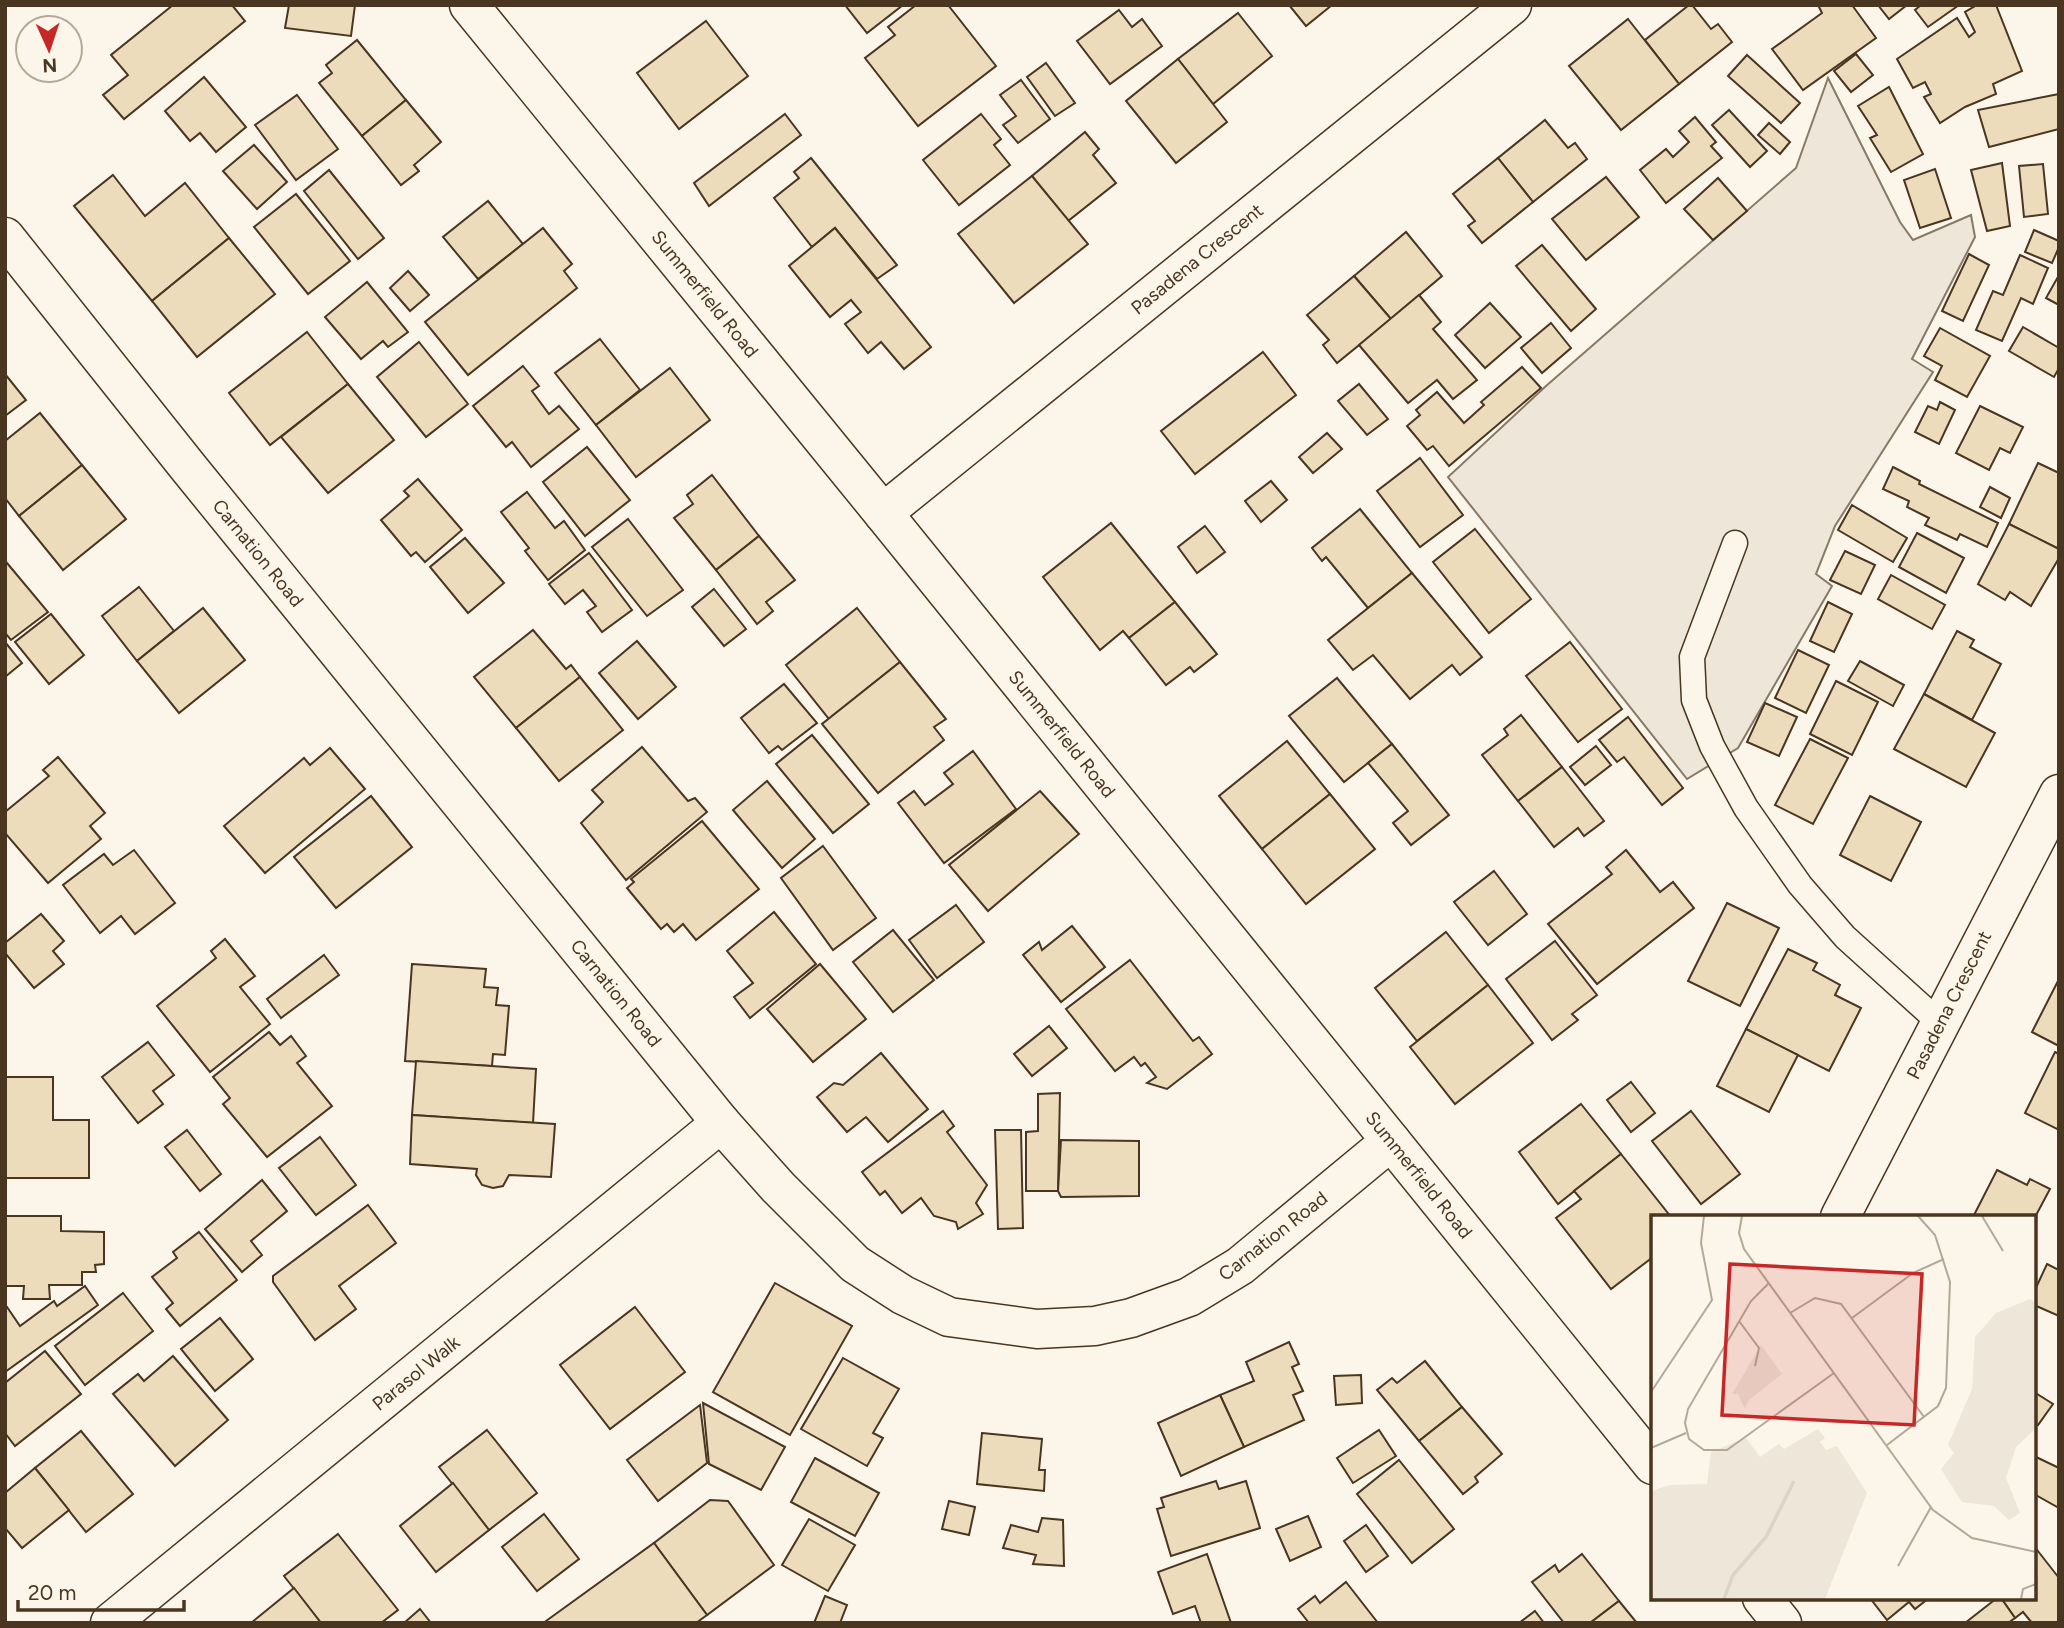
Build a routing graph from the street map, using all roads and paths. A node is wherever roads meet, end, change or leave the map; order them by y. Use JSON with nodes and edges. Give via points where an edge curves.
{"nodes":[{"id":1,"x":469,"y":5,"type":"edge"},
{"id":2,"x":1512,"y":5,"type":"edge"},
{"id":3,"x":5,"y":237,"type":"edge"},
{"id":4,"x":883,"y":513,"type":"junction"},
{"id":5,"x":1735,"y":543,"type":"dead end"},
{"id":6,"x":2059,"y":794,"type":"edge"},
{"id":7,"x":1940,"y":1023,"type":"junction"},
{"id":8,"x":721,"y":1123,"type":"junction"},
{"id":9,"x":1391,"y":1141,"type":"junction"},
{"id":10,"x":1841,"y":1215,"type":"edge"},
{"id":11,"x":1648,"y":1450,"type":"edge"},
{"id":12,"x":1764,"y":1600,"type":"edge"},
{"id":13,"x":110,"y":1623,"type":"edge"},
{"id":14,"x":1783,"y":1623,"type":"edge"}],
"edges":[{"from":1,"to":4,"type":"street","name":"Summerfield Road"},
{"from":2,"to":4,"type":"street","name":"Pasadena Crescent"},
{"from":3,"to":8,"type":"street","name":"Carnation Road"},
{"from":4,"to":9,"type":"street","name":"Summerfield Road"},
{"from":5,"to":7,"type":"lane","via":[[1692,657],[1694,700],[1712,746],[1746,808],[1800,884],[1845,937]]},
{"from":6,"to":7,"type":"street","name":"Pasadena Crescent"},
{"from":7,"to":10,"type":"street","name":"Pasadena Crescent"},
{"from":8,"to":9,"type":"street","name":"Carnation Road","via":[[855,1264],[949,1317],[1037,1329],[1095,1326],[1189,1297],[1240,1266]]},
{"from":8,"to":13,"type":"street","name":"Parasol Walk"},
{"from":9,"to":11,"type":"street","name":"Summerfield Road"},
{"from":12,"to":14,"type":"street"}]}
